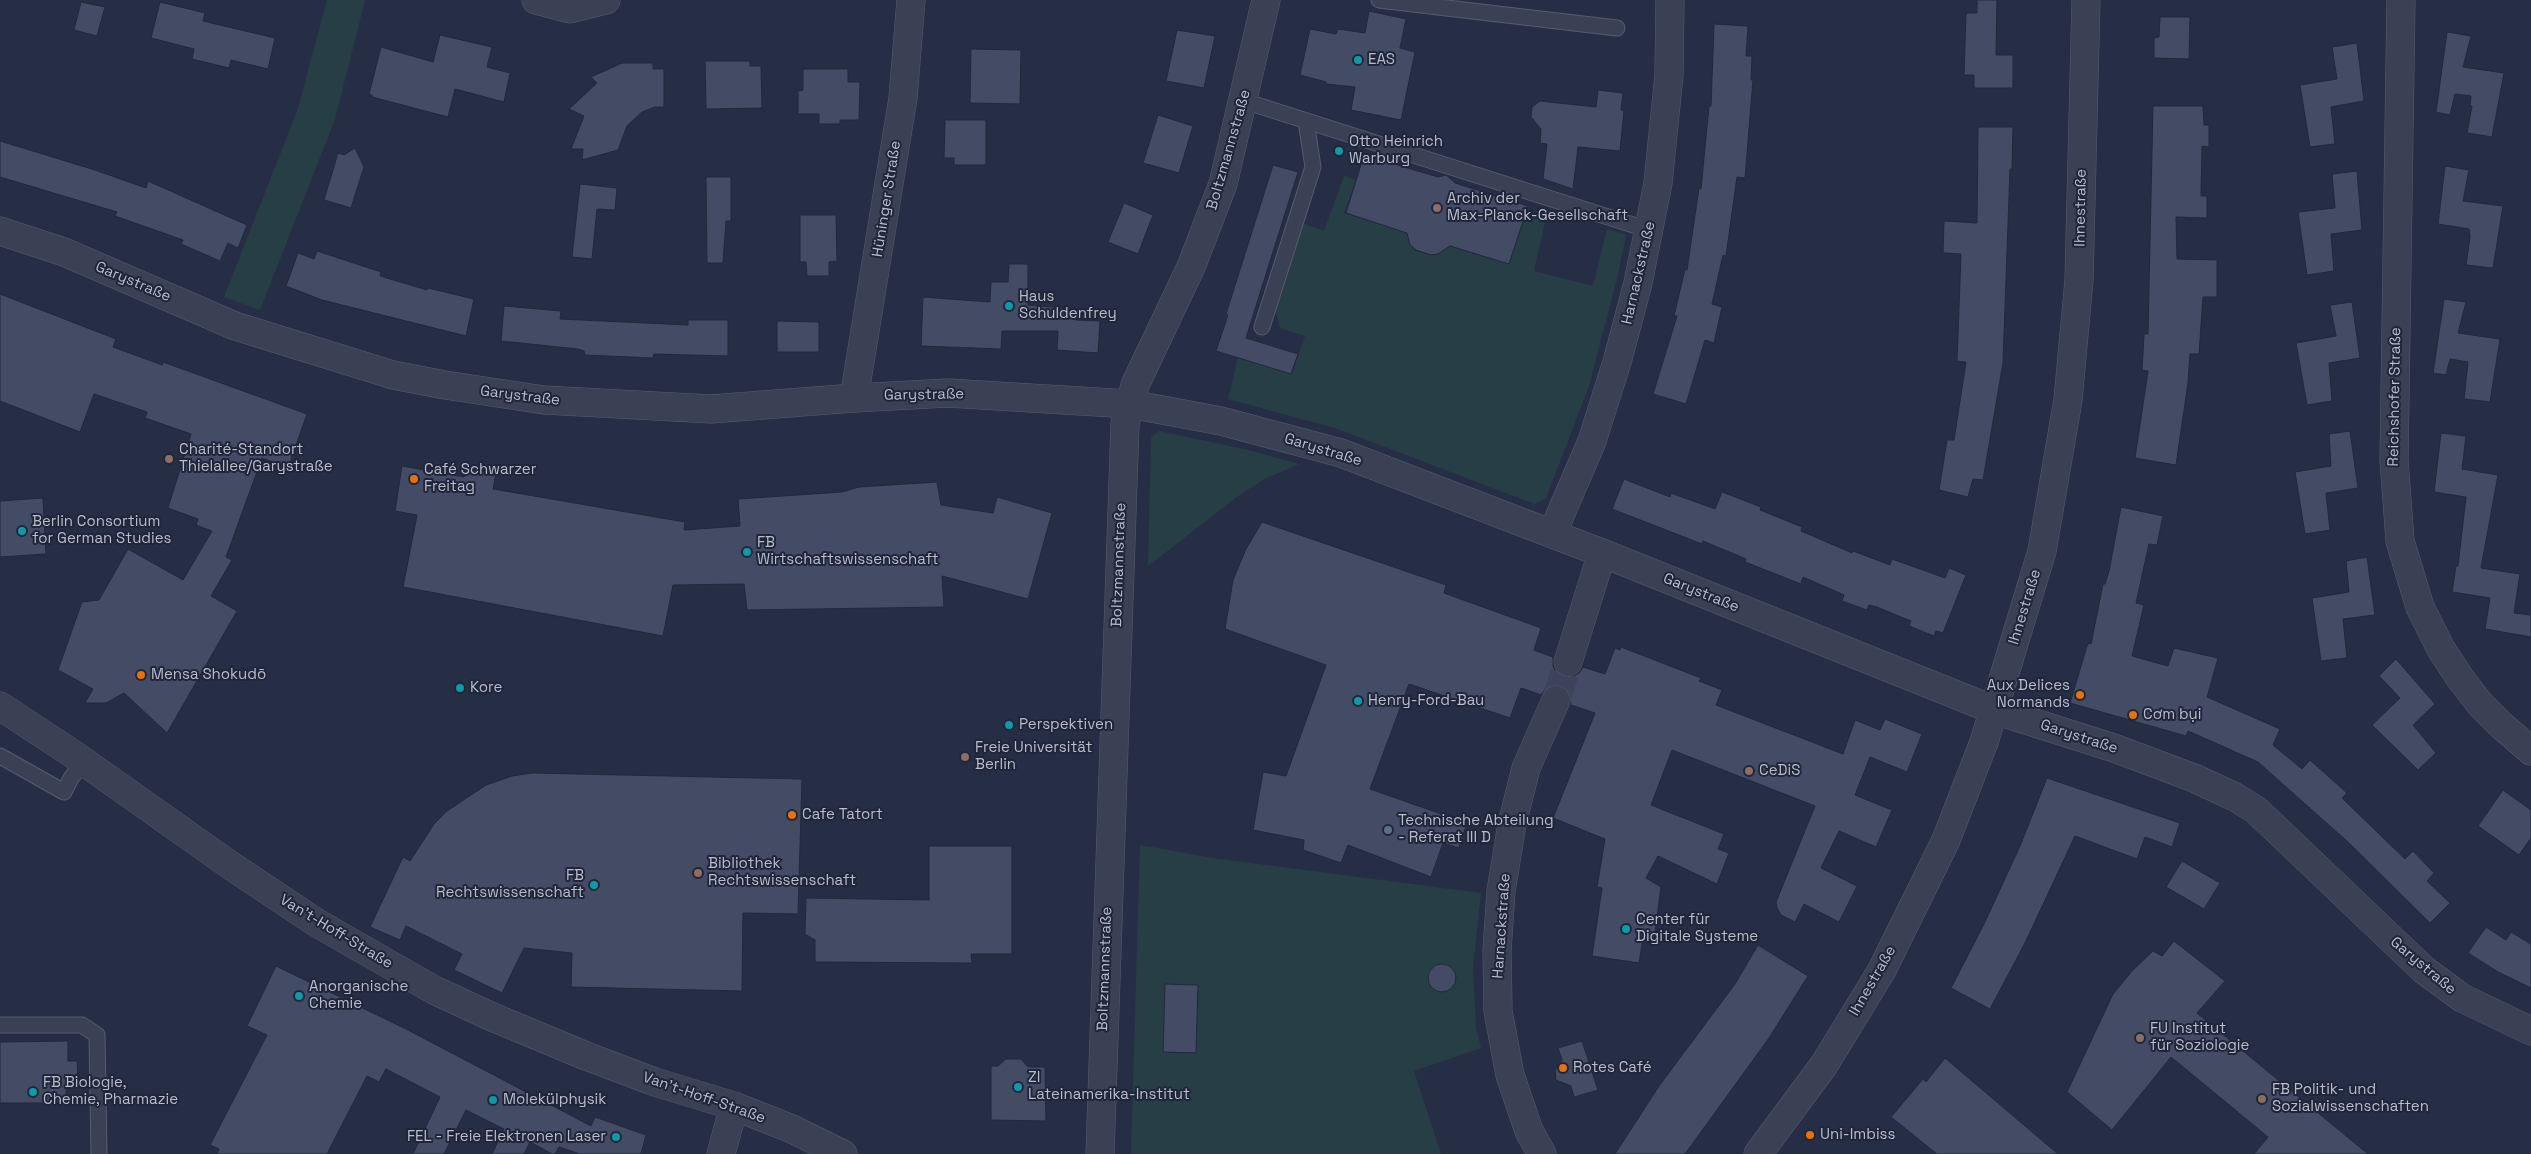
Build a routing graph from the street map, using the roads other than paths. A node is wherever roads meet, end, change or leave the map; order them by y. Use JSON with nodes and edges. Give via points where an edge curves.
{"nodes":[{"id":1,"x":536,"y":0,"type":"edge"},
{"id":2,"x":606,"y":0,"type":"edge"},
{"id":3,"x":910,"y":0,"type":"edge"},
{"id":4,"x":1266,"y":0,"type":"edge"},
{"id":5,"x":1379,"y":0,"type":"edge"},
{"id":6,"x":1670,"y":0,"type":"edge"},
{"id":7,"x":2086,"y":0,"type":"edge"},
{"id":8,"x":2401,"y":0,"type":"edge"},
{"id":9,"x":1617,"y":28,"type":"dead end"},
{"id":10,"x":1244,"y":101,"type":"junction"},
{"id":11,"x":1306,"y":121,"type":"junction"},
{"id":12,"x":1649,"y":230,"type":"junction"},
{"id":13,"x":0,"y":231,"type":"edge"},
{"id":14,"x":1262,"y":327,"type":"dead end"},
{"id":15,"x":854,"y":398,"type":"junction"},
{"id":16,"x":1130,"y":404,"type":"junction"},
{"id":17,"x":1552,"y":534,"type":"junction"},
{"id":18,"x":1602,"y":553,"type":"junction"},
{"id":19,"x":1568,"y":662,"type":"tunnel mouth"},
{"id":20,"x":1556,"y":700,"type":"tunnel mouth"},
{"id":21,"x":0,"y":706,"type":"edge"},
{"id":22,"x":1994,"y":710,"type":"junction"},
{"id":23,"x":2531,"y":751,"type":"edge"},
{"id":24,"x":0,"y":756,"type":"edge"},
{"id":25,"x":84,"y":762,"type":"junction"},
{"id":26,"x":0,"y":1025,"type":"edge"},
{"id":27,"x":2531,"y":1032,"type":"edge"},
{"id":28,"x":734,"y":1106,"type":"junction"},
{"id":29,"x":99,"y":1154,"type":"edge"},
{"id":30,"x":721,"y":1154,"type":"edge"},
{"id":31,"x":843,"y":1154,"type":"edge"},
{"id":32,"x":1100,"y":1154,"type":"edge"},
{"id":33,"x":1542,"y":1154,"type":"edge"},
{"id":34,"x":1758,"y":1154,"type":"edge"}],
"edges":[{"from":1,"to":2,"type":"street","via":[[570,8]]},
{"from":3,"to":15,"type":"street","name":"Hüninger Straße","via":[[903,98]]},
{"from":4,"to":10,"type":"street","name":"Boltzmannstraße"},
{"from":5,"to":9,"type":"lane"},
{"from":6,"to":12,"type":"street","name":"Harnackstraße","via":[[1669,75],[1658,184]]},
{"from":7,"to":22,"type":"street","name":"Ihnestraße","via":[[2079,280],[2068,400],[2042,551]]},
{"from":8,"to":23,"type":"street","name":"Reichshofer Straße","via":[[2394,460],[2400,541],[2420,606],[2441,649],[2480,704]]},
{"from":10,"to":11,"type":"lane"},
{"from":10,"to":16,"type":"street","name":"Boltzmannstraße","via":[[1223,184],[1198,248],[1135,385]]},
{"from":11,"to":12,"type":"lane"},
{"from":11,"to":14,"type":"lane","via":[[1313,167]]},
{"from":12,"to":17,"type":"street","name":"Harnackstraße","via":[[1617,362],[1592,441]]},
{"from":13,"to":15,"type":"street","name":"Garystraße","via":[[64,252],[235,326],[419,380],[544,400],[711,409]]},
{"from":15,"to":16,"type":"street","name":"Garystraße","via":[[948,393]]},
{"from":16,"to":17,"type":"street","name":"Garystraße","via":[[1222,422],[1341,453]]},
{"from":16,"to":32,"type":"street","name":"Boltzmannstraße","via":[[1124,424]]},
{"from":17,"to":18,"type":"street","name":"Garystraße"},
{"from":18,"to":19,"type":"street"},
{"from":18,"to":22,"type":"street","name":"Garystraße"},
{"from":20,"to":33,"type":"street","name":"Harnackstraße","via":[[1526,768],[1512,824],[1501,891],[1498,951],[1498,1012],[1510,1075],[1529,1130]]},
{"from":21,"to":25,"type":"street","name":"Van't-Hoff-Straße"},
{"from":22,"to":27,"type":"street","name":"Garystraße","via":[[2114,748],[2235,797],[2256,810],[2424,970],[2462,998]]},
{"from":22,"to":34,"type":"street","name":"Ihnestraße","via":[[1946,840],[1882,970],[1824,1064]]},
{"from":24,"to":25,"type":"lane","via":[[64,792]]},
{"from":25,"to":28,"type":"street","name":"Van't-Hoff-Straße","via":[[318,923],[434,990],[595,1059],[655,1082]]},
{"from":26,"to":29,"type":"lane","via":[[82,1025],[97,1035]]},
{"from":28,"to":30,"type":"street"},
{"from":28,"to":31,"type":"street","name":"Van't-Hoff-Straße"}]}
